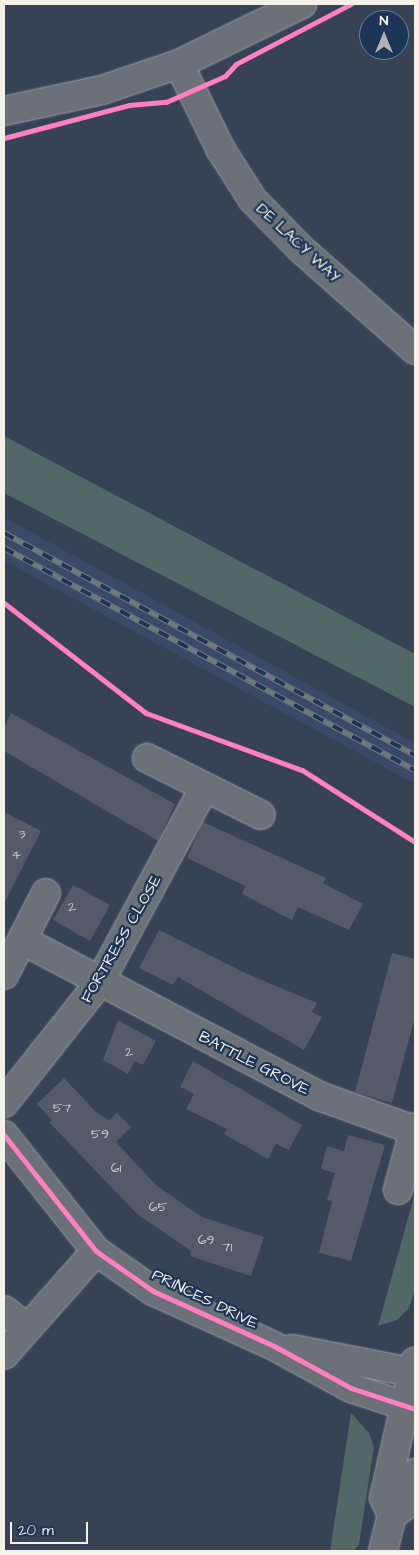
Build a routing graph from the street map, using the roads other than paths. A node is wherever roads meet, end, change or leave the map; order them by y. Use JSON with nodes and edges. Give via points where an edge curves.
{"nodes":[{"id":1,"x":302,"y":4,"type":"edge"},
{"id":2,"x":179,"y":64,"type":"junction"},
{"id":3,"x":4,"y":111,"type":"edge"},
{"id":4,"x":415,"y":350,"type":"edge"},
{"id":5,"x":147,"y":758,"type":"dead end"},
{"id":6,"x":204,"y":788,"type":"junction"},
{"id":7,"x":261,"y":815,"type":"dead end"},
{"id":8,"x":46,"y":893,"type":"dead end"},
{"id":9,"x":22,"y":940,"type":"junction"},
{"id":10,"x":4,"y":975,"type":"edge"},
{"id":11,"x":99,"y":983,"type":"junction"},
{"id":12,"x":4,"y":1103,"type":"edge"},
{"id":13,"x":415,"y":1129,"type":"edge"},
{"id":14,"x":4,"y":1135,"type":"edge"},
{"id":15,"x":398,"y":1190,"type":"dead end"},
{"id":16,"x":96,"y":1251,"type":"junction"},
{"id":17,"x":4,"y":1310,"type":"edge"},
{"id":18,"x":28,"y":1328,"type":"junction"},
{"id":19,"x":274,"y":1346,"type":"junction"},
{"id":20,"x":4,"y":1354,"type":"edge"},
{"id":21,"x":414,"y":1369,"type":"edge"},
{"id":22,"x":410,"y":1408,"type":"edge"},
{"id":23,"x":415,"y":1473,"type":"edge"},
{"id":24,"x":392,"y":1515,"type":"junction"},
{"id":25,"x":383,"y":1551,"type":"edge"}],
"edges":[{"from":1,"to":2,"type":"street"},
{"from":2,"to":3,"type":"street","via":[[102,90]]},
{"from":2,"to":4,"type":"street","name":"DE LACY WAY","via":[[221,150],[253,200],[301,249]]},
{"from":5,"to":6,"type":"street"},
{"from":6,"to":7,"type":"street"},
{"from":6,"to":11,"type":"street","name":"FORTRESS CLOSE"},
{"from":8,"to":9,"type":"street"},
{"from":9,"to":10,"type":"street"},
{"from":9,"to":11,"type":"street","name":"BATTLE GROVE"},
{"from":11,"to":12,"type":"street","name":"FORTRESS CLOSE"},
{"from":11,"to":13,"type":"street","name":"BATTLE GROVE","via":[[319,1096]]},
{"from":13,"to":15,"type":"street","name":"BATTLE GROVE"},
{"from":14,"to":16,"type":"street","name":"PRINCES DRIVE"},
{"from":16,"to":18,"type":"street"},
{"from":16,"to":19,"type":"street","name":"PRINCES DRIVE","via":[[153,1291]]},
{"from":17,"to":18,"type":"street"},
{"from":18,"to":20,"type":"street"},
{"from":19,"to":21,"type":"street","name":"PRINCES DRIVE"},
{"from":19,"to":22,"type":"street","name":"PRINCES DRIVE","via":[[351,1388]]},
{"from":21,"to":22,"type":"street"},
{"from":22,"to":24,"type":"street","via":[[384,1498]]},
{"from":23,"to":24,"type":"street","via":[[408,1504]]},
{"from":24,"to":25,"type":"street"}]}
